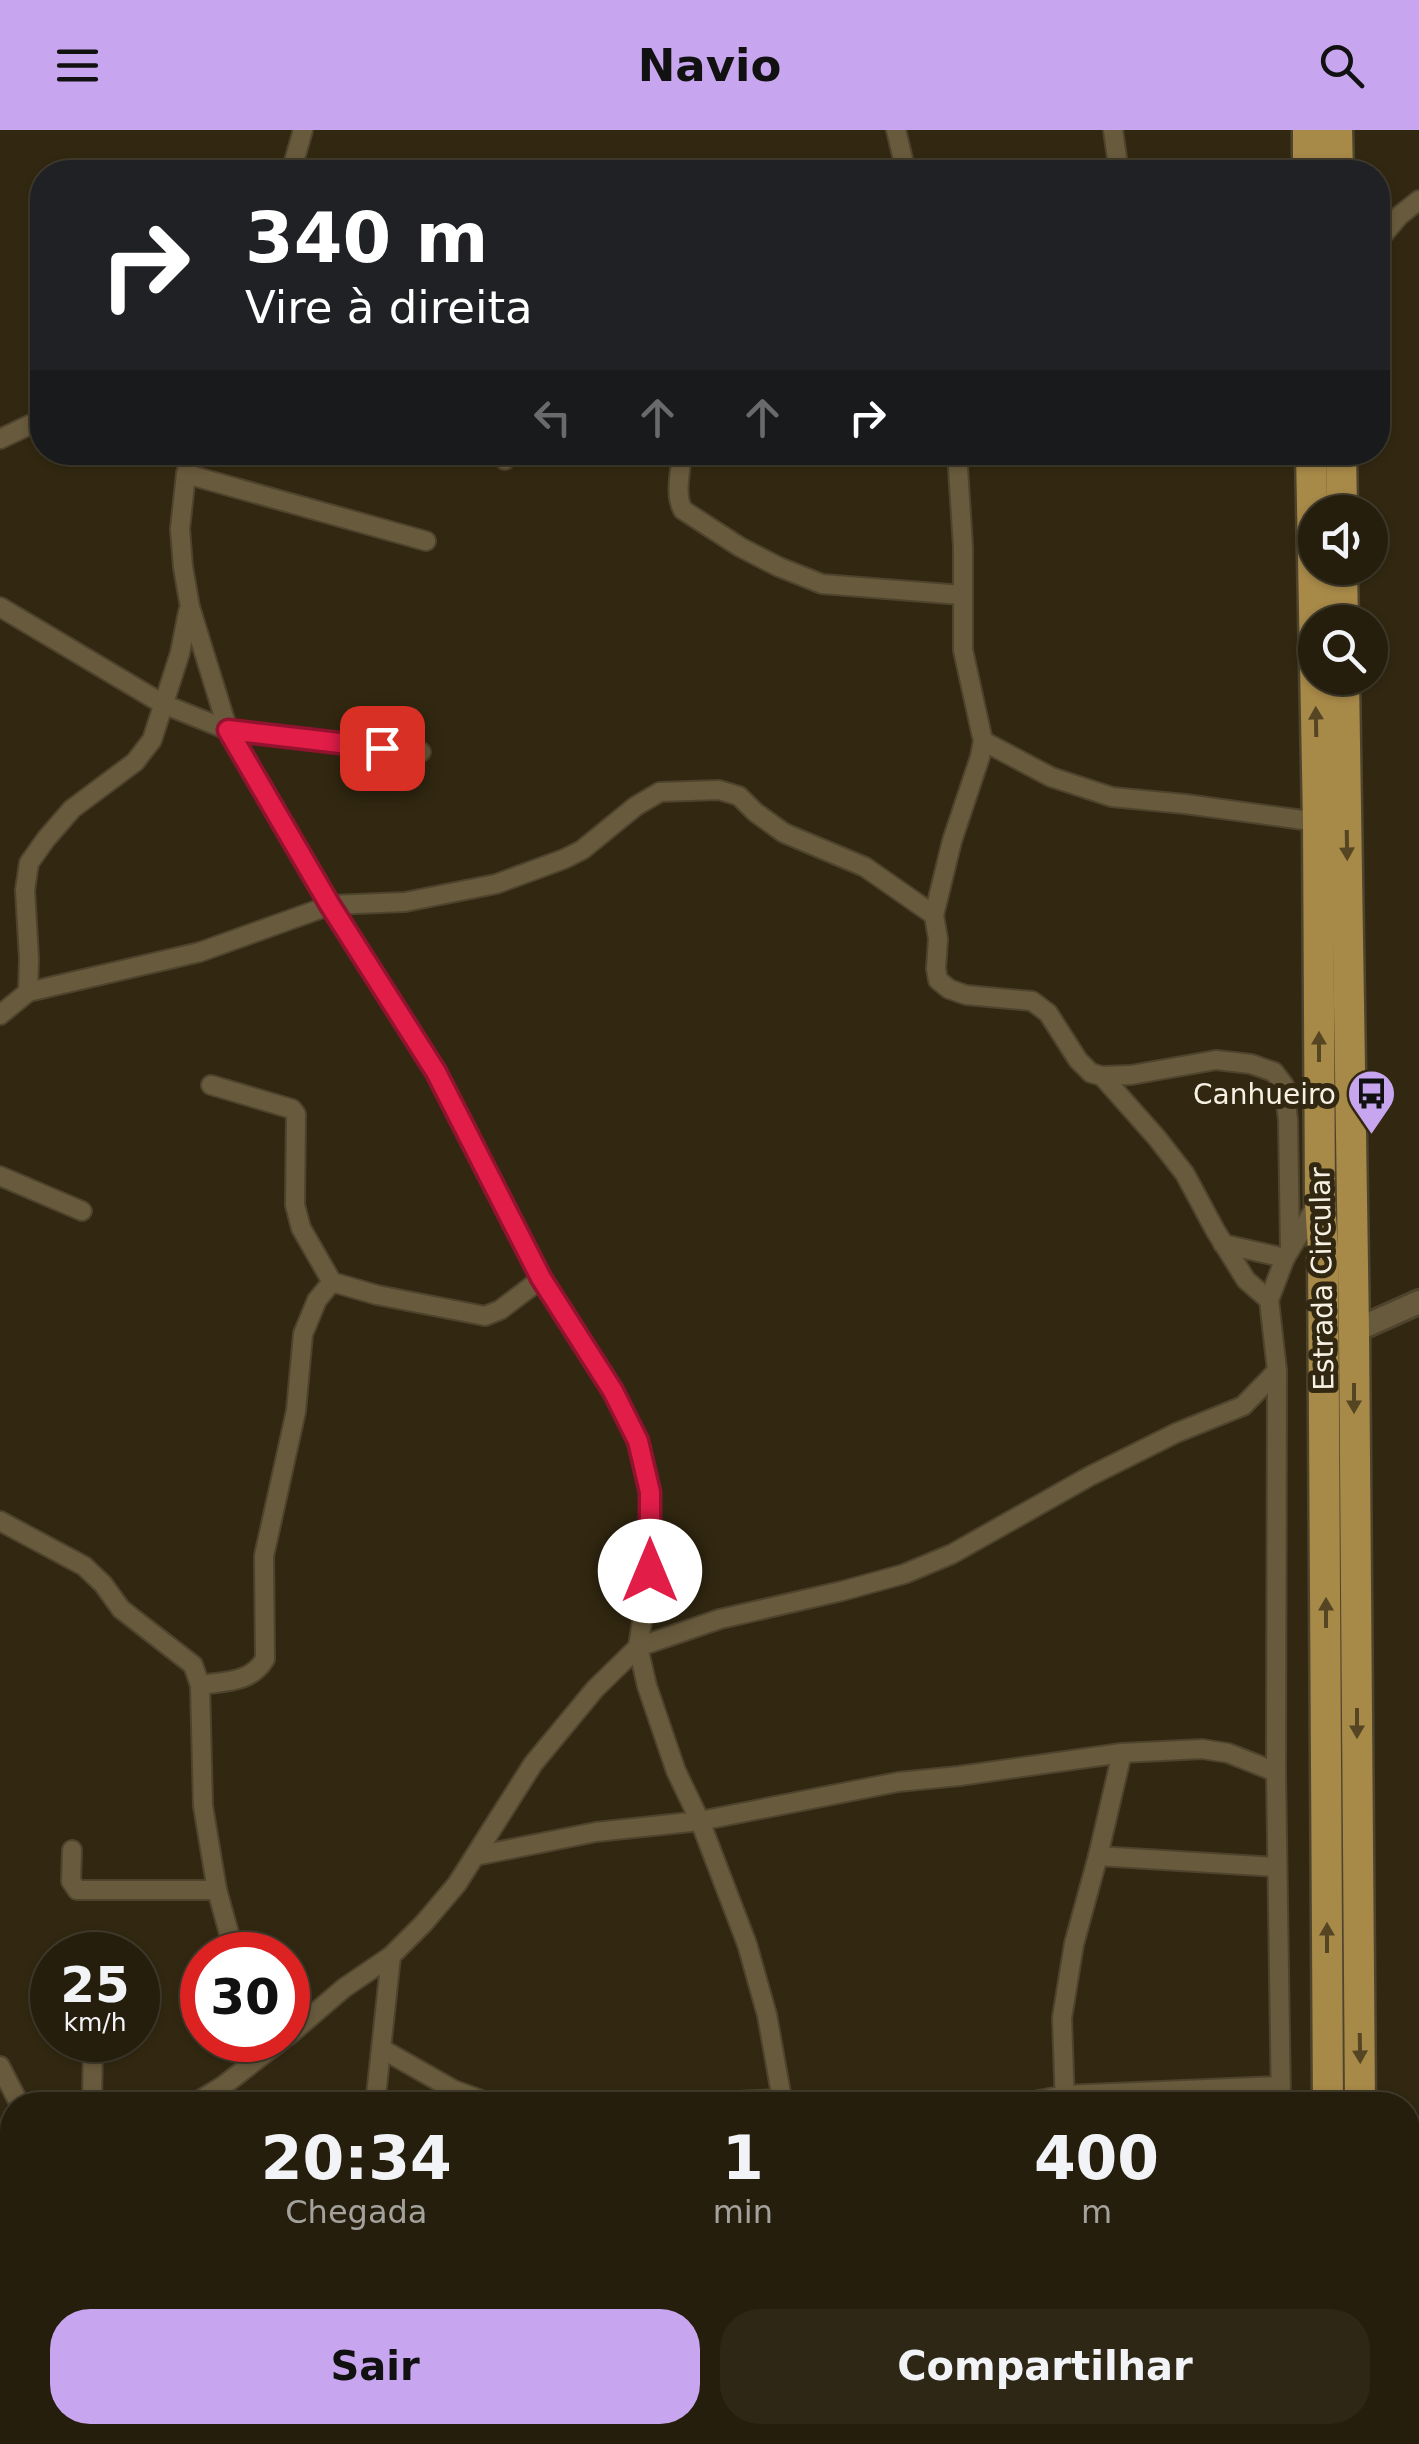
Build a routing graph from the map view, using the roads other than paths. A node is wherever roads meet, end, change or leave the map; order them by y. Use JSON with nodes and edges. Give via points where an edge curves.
{"nodes":[{"id":1,"x":303,"y":130,"type":"edge"},
{"id":2,"x":896,"y":130,"type":"edge"},
{"id":3,"x":1113,"y":130,"type":"edge"},
{"id":4,"x":1308,"y":130,"type":"edge"},
{"id":5,"x":1337,"y":130,"type":"edge"},
{"id":6,"x":294,"y":160,"type":"edge"},
{"id":7,"x":903,"y":160,"type":"edge"},
{"id":8,"x":1117,"y":160,"type":"edge"},
{"id":9,"x":1308,"y":160,"type":"edge"},
{"id":10,"x":1338,"y":160,"type":"edge"},
{"id":11,"x":1419,"y":200,"type":"edge"},
{"id":12,"x":1390,"y":227,"type":"edge"},
{"id":13,"x":30,"y":425,"type":"edge"},
{"id":14,"x":0,"y":439,"type":"edge"},
{"id":15,"x":188,"y":465,"type":"edge"},
{"id":16,"x":681,"y":465,"type":"edge"},
{"id":17,"x":958,"y":465,"type":"edge"},
{"id":18,"x":1311,"y":465,"type":"edge"},
{"id":19,"x":1341,"y":465,"type":"edge"},
{"id":20,"x":186,"y":474,"type":"junction"},
{"id":21,"x":1342,"y":495,"type":"edge"},
{"id":22,"x":426,"y":541,"type":"dead end"},
{"id":23,"x":962,"y":594,"type":"junction"},
{"id":24,"x":0,"y":606,"type":"edge"},
{"id":25,"x":190,"y":607,"type":"junction"},
{"id":26,"x":1344,"y":695,"type":"edge"},
{"id":27,"x":163,"y":704,"type":"junction"},
{"id":28,"x":228,"y":730,"type":"junction"},
{"id":29,"x":982,"y":741,"type":"junction"},
{"id":30,"x":420,"y":752,"type":"dead end"},
{"id":31,"x":1318,"y":822,"type":"junction"},
{"id":32,"x":330,"y":905,"type":"junction"},
{"id":33,"x":934,"y":915,"type":"junction"},
{"id":34,"x":28,"y":992,"type":"junction"},
{"id":35,"x":0,"y":1015,"type":"edge"},
{"id":36,"x":1102,"y":1076,"type":"junction"},
{"id":37,"x":211,"y":1086,"type":"dead end"},
{"id":38,"x":0,"y":1176,"type":"edge"},
{"id":39,"x":1320,"y":1201,"type":"junction"},
{"id":40,"x":82,"y":1211,"type":"dead end"},
{"id":41,"x":1224,"y":1244,"type":"junction"},
{"id":42,"x":1288,"y":1253,"type":"junction"},
{"id":43,"x":541,"y":1278,"type":"junction"},
{"id":44,"x":332,"y":1282,"type":"junction"},
{"id":45,"x":1269,"y":1300,"type":"junction"},
{"id":46,"x":1419,"y":1302,"type":"edge"},
{"id":47,"x":1354,"y":1331,"type":"junction"},
{"id":48,"x":1277,"y":1370,"type":"junction"},
{"id":49,"x":1243,"y":1406,"type":"junction"},
{"id":50,"x":1276,"y":1418,"type":"junction"},
{"id":51,"x":0,"y":1521,"type":"edge"},
{"id":52,"x":638,"y":1647,"type":"junction"},
{"id":53,"x":200,"y":1685,"type":"junction"},
{"id":54,"x":1122,"y":1753,"type":"junction"},
{"id":55,"x":1276,"y":1772,"type":"junction"},
{"id":56,"x":700,"y":1821,"type":"junction"},
{"id":57,"x":72,"y":1850,"type":"dead end"},
{"id":58,"x":475,"y":1856,"type":"junction"},
{"id":59,"x":1098,"y":1856,"type":"junction"},
{"id":60,"x":1277,"y":1866,"type":"junction"},
{"id":61,"x":217,"y":1890,"type":"junction"},
{"id":62,"x":228,"y":1932,"type":"edge"},
{"id":63,"x":391,"y":1956,"type":"junction"},
{"id":64,"x":310,"y":2014,"type":"edge"},
{"id":65,"x":382,"y":2048,"type":"junction"},
{"id":66,"x":92,"y":2062,"type":"edge"},
{"id":67,"x":251,"y":2062,"type":"edge"},
{"id":68,"x":0,"y":2066,"type":"edge"},
{"id":69,"x":1280,"y":2086,"type":"junction"},
{"id":70,"x":13,"y":2092,"type":"edge"},
{"id":71,"x":92,"y":2092,"type":"edge"},
{"id":72,"x":213,"y":2092,"type":"edge"},
{"id":73,"x":377,"y":2092,"type":"edge"},
{"id":74,"x":459,"y":2092,"type":"edge"},
{"id":75,"x":780,"y":2092,"type":"edge"},
{"id":76,"x":1065,"y":2092,"type":"edge"},
{"id":77,"x":1188,"y":2092,"type":"edge"},
{"id":78,"x":1280,"y":2092,"type":"edge"},
{"id":79,"x":1328,"y":2092,"type":"edge"},
{"id":80,"x":1360,"y":2092,"type":"edge"}],
"edges":[{"from":1,"to":6,"type":"street"},
{"from":2,"to":7,"type":"street"},
{"from":3,"to":8,"type":"street"},
{"from":4,"to":9,"type":"main road"},
{"from":5,"to":10,"type":"main road"},
{"from":11,"to":12,"type":"street"},
{"from":13,"to":14,"type":"street"},
{"from":15,"to":20,"type":"street"},
{"from":16,"to":23,"type":"street","via":[[682,510],[779,568],[822,584]]},
{"from":17,"to":23,"type":"street"},
{"from":31,"to":18,"type":"main road","name":"Estrada Circular","one_way":true},
{"from":19,"to":21,"type":"main road"},
{"from":20,"to":22,"type":"street"},
{"from":20,"to":25,"type":"street","via":[[180,529]]},
{"from":23,"to":29,"type":"street","via":[[963,650]]},
{"from":24,"to":27,"type":"street"},
{"from":25,"to":27,"type":"street"},
{"from":25,"to":28,"type":"street"},
{"from":26,"to":47,"type":"main road","name":"Estrada Circular","one_way":true},
{"from":27,"to":28,"type":"street"},
{"from":27,"to":34,"type":"street","via":[[152,740],[135,762],[72,809],[30,863]]},
{"from":28,"to":30,"type":"street"},
{"from":28,"to":32,"type":"street"},
{"from":29,"to":31,"type":"street","via":[[1050,777],[1112,797]]},
{"from":29,"to":33,"type":"street"},
{"from":39,"to":31,"type":"main road","name":"Estrada Circular","one_way":true},
{"from":32,"to":33,"type":"street","via":[[405,902],[496,884],[582,850],[660,792],[719,790],[739,796],[784,834],[865,867]]},
{"from":32,"to":34,"type":"street","via":[[200,952]]},
{"from":32,"to":43,"type":"street","via":[[436,1072]]},
{"from":33,"to":36,"type":"street","via":[[938,980],[966,995],[1032,1001],[1048,1012],[1090,1073]]},
{"from":34,"to":35,"type":"street"},
{"from":36,"to":41,"type":"street","via":[[1185,1174]]},
{"from":36,"to":42,"type":"street","via":[[1216,1060],[1274,1072],[1284,1085],[1288,1120]]},
{"from":37,"to":44,"type":"street","via":[[296,1114],[295,1205]]},
{"from":38,"to":40,"type":"street"},
{"from":39,"to":42,"type":"street"},
{"from":79,"to":39,"type":"main road","name":"Estrada Circular","one_way":true},
{"from":41,"to":42,"type":"street"},
{"from":41,"to":45,"type":"street","via":[[1246,1280]]},
{"from":42,"to":45,"type":"street"},
{"from":43,"to":44,"type":"street","via":[[485,1316]]},
{"from":43,"to":52,"type":"street","via":[[638,1441],[650,1492],[650,1571]]},
{"from":44,"to":53,"type":"street","via":[[302,1334],[296,1411],[264,1556],[265,1659],[249,1677]]},
{"from":45,"to":48,"type":"street"},
{"from":46,"to":47,"type":"street"},
{"from":47,"to":80,"type":"main road","name":"Estrada Circular","one_way":true},
{"from":48,"to":49,"type":"street"},
{"from":48,"to":50,"type":"street"},
{"from":49,"to":50,"type":"street"},
{"from":49,"to":52,"type":"street","via":[[1090,1476],[904,1574],[720,1618]]},
{"from":50,"to":55,"type":"street"},
{"from":51,"to":53,"type":"street","via":[[84,1566],[120,1609],[192,1665]]},
{"from":52,"to":56,"type":"street","via":[[676,1771]]},
{"from":52,"to":58,"type":"street","via":[[533,1764]]},
{"from":53,"to":61,"type":"street","via":[[203,1806]]},
{"from":54,"to":55,"type":"street","via":[[1202,1749]]},
{"from":54,"to":56,"type":"street","via":[[898,1782]]},
{"from":54,"to":59,"type":"street"},
{"from":55,"to":60,"type":"street"},
{"from":56,"to":58,"type":"street","via":[[596,1832]]},
{"from":56,"to":75,"type":"street","via":[[747,1944]]},
{"from":57,"to":61,"type":"street","via":[[77,1890]]},
{"from":58,"to":63,"type":"street"},
{"from":59,"to":60,"type":"street"},
{"from":59,"to":76,"type":"street","via":[[1062,2018]]},
{"from":60,"to":69,"type":"street"},
{"from":61,"to":62,"type":"street"},
{"from":63,"to":64,"type":"street"},
{"from":63,"to":65,"type":"street"},
{"from":65,"to":73,"type":"street"},
{"from":65,"to":74,"type":"street"},
{"from":66,"to":71,"type":"street"},
{"from":67,"to":72,"type":"street"},
{"from":68,"to":70,"type":"street"},
{"from":69,"to":77,"type":"street"},
{"from":69,"to":78,"type":"street"}]}
